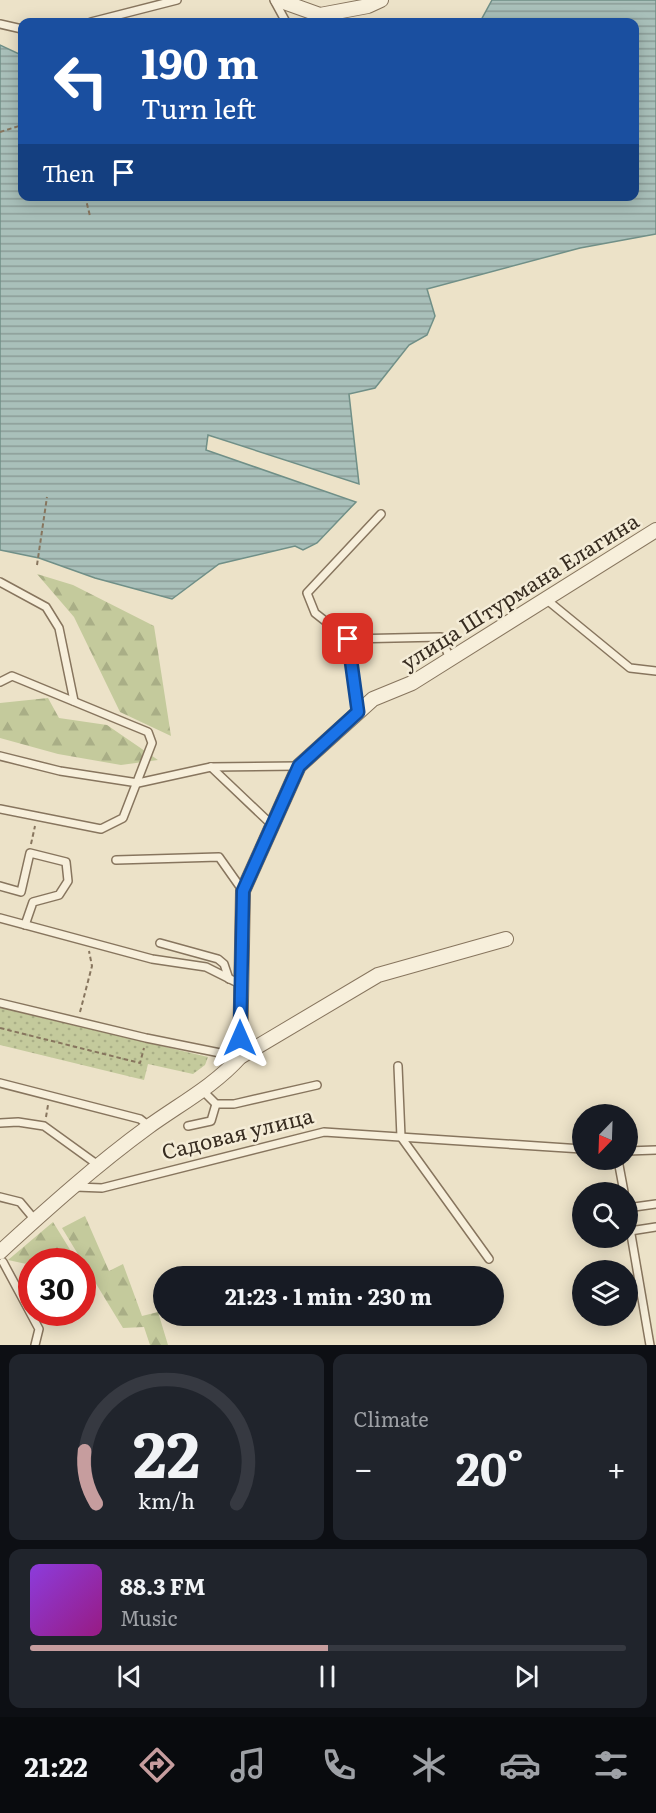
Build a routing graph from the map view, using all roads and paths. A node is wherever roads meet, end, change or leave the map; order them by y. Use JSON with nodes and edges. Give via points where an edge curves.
{"nodes":[{"id":1,"x":177,"y":0,"type":"edge"},
{"id":2,"x":276,"y":0,"type":"edge"},
{"id":3,"x":381,"y":0,"type":"edge"},
{"id":4,"x":107,"y":18,"type":"edge"},
{"id":5,"x":284,"y":18,"type":"edge"},
{"id":6,"x":0,"y":24,"type":"edge"},
{"id":7,"x":18,"y":28,"type":"edge"},
{"id":8,"x":18,"y":126,"type":"edge"},
{"id":9,"x":0,"y":132,"type":"edge"},
{"id":10,"x":87,"y":201,"type":"edge"},
{"id":11,"x":90,"y":216,"type":"dead end"},
{"id":12,"x":47,"y":497,"type":"dead end"},
{"id":13,"x":381,"y":514,"type":"dead end"},
{"id":14,"x":656,"y":530,"type":"edge"},
{"id":15,"x":37,"y":565,"type":"dead end"},
{"id":16,"x":0,"y":582,"type":"edge"},
{"id":17,"x":547,"y":600,"type":"junction"},
{"id":18,"x":348,"y":639,"type":"junction"},
{"id":19,"x":450,"y":658,"type":"junction"},
{"id":20,"x":656,"y":670,"type":"edge"},
{"id":21,"x":0,"y":682,"type":"edge"},
{"id":22,"x":74,"y":701,"type":"junction"},
{"id":23,"x":358,"y":712,"type":"junction"},
{"id":24,"x":0,"y":756,"type":"edge"},
{"id":25,"x":299,"y":766,"type":"junction"},
{"id":26,"x":211,"y":767,"type":"junction"},
{"id":27,"x":138,"y":783,"type":"junction"},
{"id":28,"x":0,"y":809,"type":"edge"},
{"id":29,"x":36,"y":817,"type":"junction"},
{"id":30,"x":272,"y":825,"type":"junction"},
{"id":31,"x":30,"y":853,"type":"junction"},
{"id":32,"x":116,"y":860,"type":"dead end"},
{"id":33,"x":0,"y":886,"type":"edge"},
{"id":34,"x":243,"y":891,"type":"junction"},
{"id":35,"x":0,"y":918,"type":"edge"},
{"id":36,"x":25,"y":925,"type":"junction"},
{"id":37,"x":506,"y":939,"type":"dead end"},
{"id":38,"x":87,"y":942,"type":"junction"},
{"id":39,"x":160,"y":944,"type":"dead end"},
{"id":40,"x":235,"y":981,"type":"junction"},
{"id":41,"x":0,"y":1003,"type":"edge"},
{"id":42,"x":78,"y":1021,"type":"junction"},
{"id":43,"x":0,"y":1028,"type":"edge"},
{"id":44,"x":146,"y":1038,"type":"junction"},
{"id":45,"x":240,"y":1057,"type":"junction"},
{"id":46,"x":398,"y":1066,"type":"dead end"},
{"id":47,"x":0,"y":1083,"type":"edge"},
{"id":48,"x":317,"y":1084,"type":"dead end"},
{"id":49,"x":202,"y":1090,"type":"junction"},
{"id":50,"x":50,"y":1096,"type":"junction"},
{"id":51,"x":216,"y":1104,"type":"junction"},
{"id":52,"x":0,"y":1123,"type":"edge"},
{"id":53,"x":44,"y":1126,"type":"junction"},
{"id":54,"x":148,"y":1126,"type":"junction"},
{"id":55,"x":188,"y":1126,"type":"dead end"},
{"id":56,"x":401,"y":1137,"type":"junction"},
{"id":57,"x":572,"y":1148,"type":"edge"},
{"id":58,"x":656,"y":1150,"type":"edge"},
{"id":59,"x":638,"y":1151,"type":"edge"},
{"id":60,"x":98,"y":1165,"type":"junction"},
{"id":61,"x":72,"y":1186,"type":"junction"},
{"id":62,"x":0,"y":1197,"type":"edge"},
{"id":63,"x":656,"y":1204,"type":"edge"},
{"id":64,"x":638,"y":1208,"type":"edge"},
{"id":65,"x":35,"y":1220,"type":"junction"},
{"id":66,"x":656,"y":1227,"type":"edge"},
{"id":67,"x":638,"y":1229,"type":"edge"},
{"id":68,"x":633,"y":1248,"type":"edge"},
{"id":69,"x":2,"y":1257,"type":"edge"},
{"id":70,"x":489,"y":1259,"type":"dead end"},
{"id":71,"x":35,"y":1345,"type":"edge"},
{"id":72,"x":650,"y":1345,"type":"edge"}],
"edges":[{"from":1,"to":4,"type":"lane"},
{"from":2,"to":3,"type":"street","via":[[320,15]]},
{"from":2,"to":5,"type":"lane"},
{"from":6,"to":7,"type":"lane"},
{"from":8,"to":9,"type":"path"},
{"from":10,"to":11,"type":"path"},
{"from":12,"to":15,"type":"path"},
{"from":13,"to":18,"type":"lane","via":[[307,593],[315,613]]},
{"from":14,"to":17,"type":"street","name":"улица Штурмана Елагина"},
{"from":16,"to":22,"type":"lane","via":[[46,607],[59,627]]},
{"from":17,"to":19,"type":"street","name":"улица Штурмана Елагина"},
{"from":17,"to":20,"type":"lane","via":[[630,668]]},
{"from":18,"to":19,"type":"lane","via":[[441,637]]},
{"from":18,"to":23,"type":"lane"},
{"from":19,"to":23,"type":"street","name":"улица Штурмана Елагина","via":[[412,682],[373,699]]},
{"from":21,"to":22,"type":"lane","via":[[12,676]]},
{"from":22,"to":27,"type":"lane","via":[[148,732],[152,743]]},
{"from":23,"to":25,"type":"street","name":"улица Штурмана Елагина"},
{"from":24,"to":27,"type":"lane","via":[[60,771]]},
{"from":25,"to":26,"type":"lane"},
{"from":25,"to":30,"type":"street","name":"улица Штурмана Елагина"},
{"from":26,"to":27,"type":"lane"},
{"from":26,"to":30,"type":"lane"},
{"from":27,"to":29,"type":"lane","via":[[123,818],[101,829]]},
{"from":28,"to":29,"type":"lane"},
{"from":29,"to":31,"type":"path"},
{"from":30,"to":34,"type":"street","name":"улица Штурмана Елагина"},
{"from":31,"to":33,"type":"lane","via":[[21,892]]},
{"from":31,"to":36,"type":"lane","via":[[66,862],[68,881],[59,895],[33,902]]},
{"from":32,"to":34,"type":"lane","via":[[219,857]]},
{"from":34,"to":40,"type":"street","name":"улица Штурмана Елагина"},
{"from":35,"to":36,"type":"lane"},
{"from":36,"to":38,"type":"lane"},
{"from":37,"to":45,"type":"street","via":[[378,975]]},
{"from":38,"to":40,"type":"lane","via":[[152,959],[206,967]]},
{"from":38,"to":42,"type":"path","via":[[92,966]]},
{"from":39,"to":40,"type":"lane","via":[[218,959]]},
{"from":40,"to":45,"type":"street","name":"улица Штурмана Елагина"},
{"from":41,"to":42,"type":"lane"},
{"from":42,"to":44,"type":"lane"},
{"from":43,"to":44,"type":"path","via":[[140,1062]]},
{"from":44,"to":45,"type":"lane"},
{"from":45,"to":49,"type":"street","via":[[224,1075]]},
{"from":46,"to":56,"type":"lane"},
{"from":47,"to":50,"type":"lane"},
{"from":48,"to":51,"type":"lane","via":[[234,1104]]},
{"from":49,"to":51,"type":"lane"},
{"from":49,"to":54,"type":"street"},
{"from":50,"to":53,"type":"path"},
{"from":50,"to":54,"type":"lane","via":[[140,1119]]},
{"from":51,"to":55,"type":"lane","via":[[211,1121]]},
{"from":52,"to":53,"type":"lane"},
{"from":53,"to":60,"type":"lane"},
{"from":54,"to":60,"type":"street"},
{"from":56,"to":57,"type":"lane","name":"Садовая улица"},
{"from":56,"to":61,"type":"lane","name":"Садовая улица","via":[[324,1132],[102,1188]]},
{"from":56,"to":70,"type":"lane"},
{"from":58,"to":59,"type":"lane"},
{"from":60,"to":61,"type":"street"},
{"from":61,"to":65,"type":"street"},
{"from":62,"to":65,"type":"lane","via":[[20,1202]]},
{"from":63,"to":64,"type":"lane"},
{"from":65,"to":69,"type":"street"},
{"from":66,"to":67,"type":"lane"},
{"from":68,"to":72,"type":"lane"},
{"from":69,"to":71,"type":"lane","via":[[39,1329]]}]}
